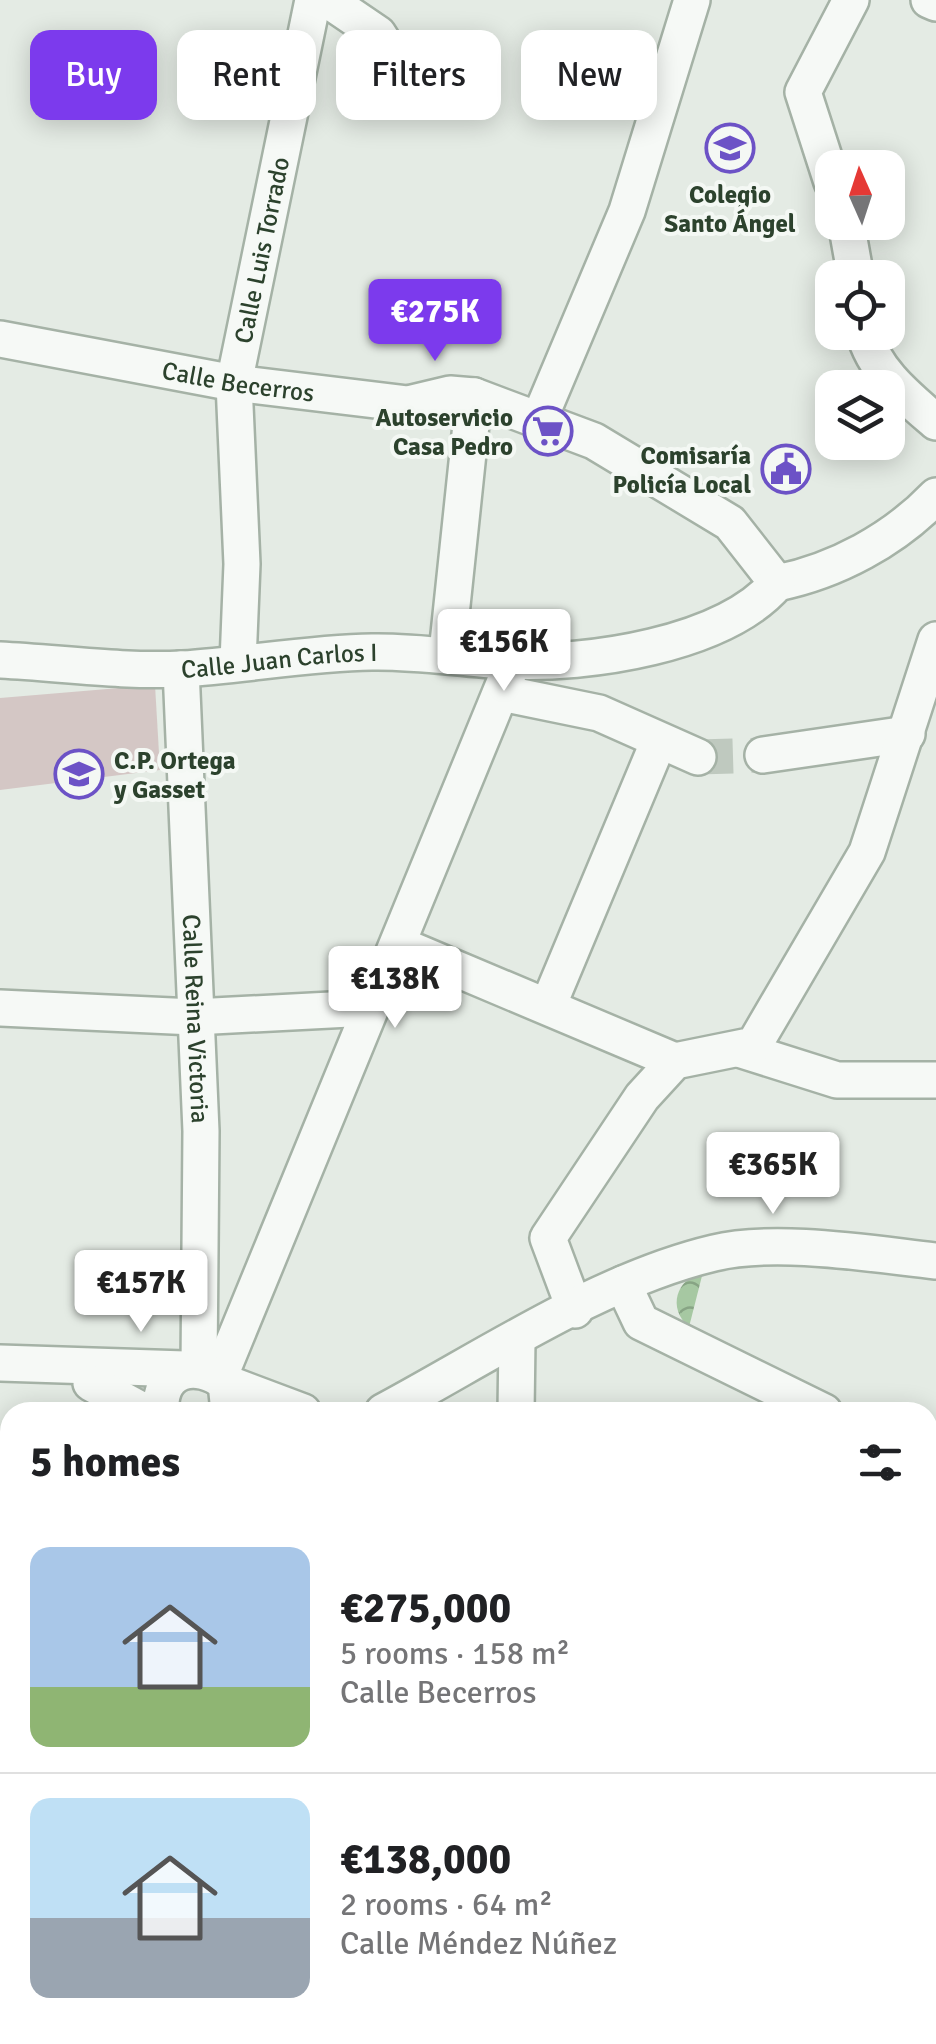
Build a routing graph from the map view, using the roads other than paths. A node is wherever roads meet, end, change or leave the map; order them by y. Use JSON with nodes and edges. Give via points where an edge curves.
{"nodes":[{"id":1,"x":313,"y":0,"type":"edge"},
{"id":2,"x":328,"y":0,"type":"edge"},
{"id":3,"x":692,"y":0,"type":"edge"},
{"id":4,"x":851,"y":0,"type":"edge"},
{"id":5,"x":372,"y":30,"type":"edge"},
{"id":6,"x":822,"y":150,"type":"edge"},
{"id":7,"x":0,"y":339,"type":"edge"},
{"id":8,"x":871,"y":350,"type":"edge"},
{"id":9,"x":234,"y":382,"type":"junction"},
{"id":10,"x":474,"y":396,"type":"junction"},
{"id":11,"x":538,"y":422,"type":"junction"},
{"id":12,"x":936,"y":422,"type":"edge"},
{"id":13,"x":936,"y":496,"type":"edge"},
{"id":14,"x":777,"y":583,"type":"junction"},
{"id":15,"x":936,"y":640,"type":"edge"},
{"id":16,"x":447,"y":653,"type":"junction"},
{"id":17,"x":0,"y":660,"type":"edge"},
{"id":18,"x":238,"y":662,"type":"junction"},
{"id":19,"x":181,"y":669,"type":"junction"},
{"id":20,"x":507,"y":677,"type":"junction"},
{"id":21,"x":929,"y":679,"type":"edge"},
{"id":22,"x":907,"y":734,"type":"junction"},
{"id":23,"x":658,"y":742,"type":"junction"},
{"id":24,"x":764,"y":755,"type":"tunnel mouth"},
{"id":25,"x":698,"y":757,"type":"tunnel mouth"},
{"id":26,"x":400,"y":945,"type":"junction"},
{"id":27,"x":548,"y":1006,"type":"junction"},
{"id":28,"x":0,"y":1008,"type":"edge"},
{"id":29,"x":369,"y":1008,"type":"junction"},
{"id":30,"x":194,"y":1017,"type":"junction"},
{"id":31,"x":742,"y":1050,"type":"junction"},
{"id":32,"x":675,"y":1061,"type":"junction"},
{"id":33,"x":936,"y":1080,"type":"edge"},
{"id":34,"x":936,"y":1260,"type":"edge"},
{"id":35,"x":623,"y":1284,"type":"junction"},
{"id":36,"x":574,"y":1310,"type":"junction"},
{"id":37,"x":517,"y":1340,"type":"junction"},
{"id":38,"x":0,"y":1363,"type":"edge"},
{"id":39,"x":212,"y":1382,"type":"edge"},
{"id":40,"x":91,"y":1388,"type":"edge"},
{"id":41,"x":123,"y":1402,"type":"edge"},
{"id":42,"x":160,"y":1402,"type":"edge"},
{"id":43,"x":273,"y":1402,"type":"edge"},
{"id":44,"x":402,"y":1402,"type":"edge"},
{"id":45,"x":516,"y":1402,"type":"edge"},
{"id":46,"x":804,"y":1402,"type":"edge"}],
"edges":[{"from":1,"to":9,"type":"street","name":"Calle Luis Torrado"},
{"from":2,"to":5,"type":"street"},
{"from":3,"to":11,"type":"street","via":[[628,211]]},
{"from":4,"to":6,"type":"street","via":[[804,92]]},
{"from":7,"to":9,"type":"street","name":"Calle Becerros"},
{"from":8,"to":12,"type":"street","via":[[897,389]]},
{"from":9,"to":10,"type":"street","name":"Calle Becerros","via":[[408,404]]},
{"from":9,"to":18,"type":"street","name":"Calle Luis Torrado","via":[[242,564]]},
{"from":10,"to":11,"type":"street","name":"Calle Becerros"},
{"from":10,"to":16,"type":"street"},
{"from":11,"to":14,"type":"street","name":"Calle Becerros","via":[[594,441],[730,523]]},
{"from":13,"to":14,"type":"street","via":[[911,523],[820,574]]},
{"from":14,"to":20,"type":"street","name":"Calle Juan Carlos I","via":[[760,603],[676,642]]},
{"from":15,"to":21,"type":"street"},
{"from":16,"to":18,"type":"street","name":"Calle Juan Carlos I"},
{"from":16,"to":20,"type":"street","name":"Calle Juan Carlos I"},
{"from":17,"to":19,"type":"street","name":"Calle Juan Carlos I"},
{"from":18,"to":19,"type":"street","name":"Calle Juan Carlos I"},
{"from":19,"to":30,"type":"street","name":"Calle Reina Victoria"},
{"from":20,"to":23,"type":"street"},
{"from":20,"to":26,"type":"street"},
{"from":21,"to":22,"type":"street"},
{"from":22,"to":24,"type":"street"},
{"from":22,"to":31,"type":"street","via":[[867,852],[754,1046]]},
{"from":23,"to":25,"type":"street"},
{"from":23,"to":27,"type":"street"},
{"from":26,"to":27,"type":"street"},
{"from":26,"to":29,"type":"street"},
{"from":27,"to":32,"type":"street"},
{"from":28,"to":30,"type":"street"},
{"from":29,"to":30,"type":"street"},
{"from":29,"to":39,"type":"street"},
{"from":30,"to":39,"type":"street","name":"Calle Reina Victoria"},
{"from":31,"to":32,"type":"street"},
{"from":31,"to":33,"type":"street","via":[[837,1080]]},
{"from":32,"to":36,"type":"street","via":[[642,1097],[548,1238]]},
{"from":34,"to":35,"type":"street","via":[[812,1248],[716,1252]]},
{"from":35,"to":36,"type":"street"},
{"from":35,"to":46,"type":"street","via":[[641,1322]]},
{"from":36,"to":37,"type":"street"},
{"from":37,"to":44,"type":"street"},
{"from":37,"to":45,"type":"street"},
{"from":38,"to":40,"type":"street"},
{"from":39,"to":40,"type":"street"},
{"from":39,"to":42,"type":"street","via":[[164,1386]]},
{"from":39,"to":43,"type":"street"},
{"from":40,"to":41,"type":"street"}]}
